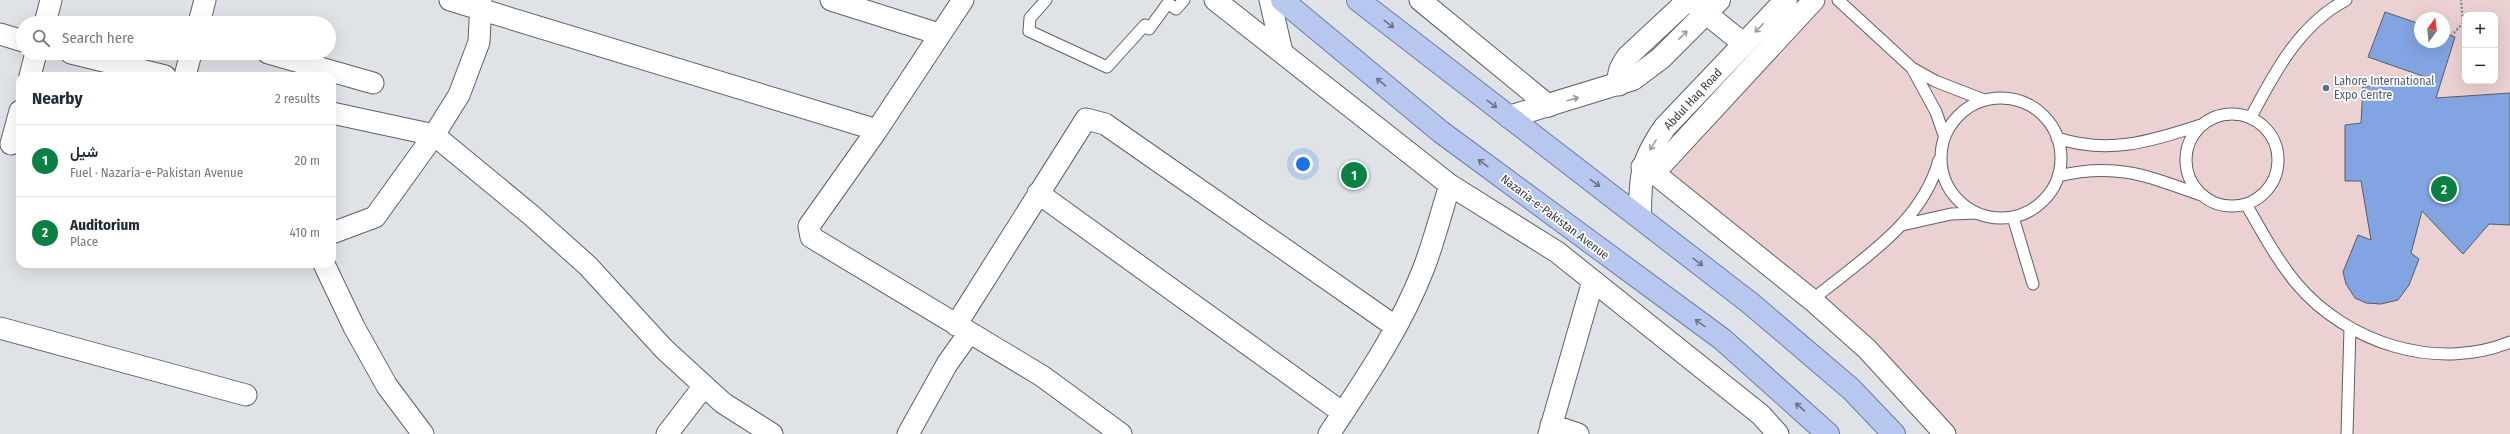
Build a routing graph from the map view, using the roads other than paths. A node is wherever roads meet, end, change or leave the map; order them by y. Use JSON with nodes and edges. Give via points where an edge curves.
{"nodes":[{"id":1,"x":51,"y":0,"type":"edge"},
{"id":2,"x":205,"y":0,"type":"edge"},
{"id":3,"x":450,"y":0,"type":"edge"},
{"id":4,"x":831,"y":0,"type":"edge"},
{"id":5,"x":963,"y":0,"type":"edge"},
{"id":6,"x":1046,"y":0,"type":"edge"},
{"id":7,"x":1184,"y":0,"type":"edge"},
{"id":8,"x":1216,"y":0,"type":"edge"},
{"id":9,"x":1270,"y":0,"type":"edge"},
{"id":10,"x":1282,"y":0,"type":"edge"},
{"id":11,"x":1358,"y":0,"type":"edge"},
{"id":12,"x":1420,"y":0,"type":"edge"},
{"id":13,"x":1786,"y":0,"type":"edge"},
{"id":14,"x":1814,"y":0,"type":"edge"},
{"id":15,"x":1838,"y":0,"type":"edge"},
{"id":16,"x":2346,"y":0,"type":"edge"},
{"id":17,"x":1701,"y":3,"type":"edge"},
{"id":18,"x":481,"y":4,"type":"edge"},
{"id":19,"x":47,"y":16,"type":"edge"},
{"id":20,"x":201,"y":16,"type":"edge"},
{"id":21,"x":0,"y":34,"type":"edge"},
{"id":22,"x":939,"y":34,"type":"junction"},
{"id":23,"x":16,"y":39,"type":"edge"},
{"id":24,"x":1744,"y":44,"type":"junction"},
{"id":25,"x":1282,"y":52,"type":"junction"},
{"id":26,"x":34,"y":60,"type":"edge"},
{"id":27,"x":100,"y":60,"type":"edge"},
{"id":28,"x":189,"y":60,"type":"edge"},
{"id":29,"x":292,"y":60,"type":"edge"},
{"id":30,"x":1912,"y":68,"type":"junction"},
{"id":31,"x":31,"y":72,"type":"edge"},
{"id":32,"x":149,"y":72,"type":"edge"},
{"id":33,"x":186,"y":72,"type":"edge"},
{"id":34,"x":334,"y":72,"type":"edge"},
{"id":35,"x":336,"y":72,"type":"edge"},
{"id":36,"x":373,"y":83,"type":"dead end"},
{"id":37,"x":1984,"y":100,"type":"junction"},
{"id":38,"x":1549,"y":106,"type":"junction"},
{"id":39,"x":336,"y":114,"type":"edge"},
{"id":40,"x":1509,"y":117,"type":"junction"},
{"id":41,"x":2251,"y":117,"type":"junction"},
{"id":42,"x":16,"y":124,"type":"edge"},
{"id":43,"x":2201,"y":125,"type":"junction"},
{"id":44,"x":877,"y":130,"type":"junction"},
{"id":45,"x":434,"y":135,"type":"junction"},
{"id":46,"x":1944,"y":135,"type":"junction"},
{"id":47,"x":2057,"y":138,"type":"junction"},
{"id":48,"x":10,"y":144,"type":"edge"},
{"id":49,"x":1940,"y":156,"type":"junction"},
{"id":50,"x":1648,"y":170,"type":"junction"},
{"id":51,"x":2058,"y":176,"type":"junction"},
{"id":52,"x":1450,"y":185,"type":"junction"},
{"id":53,"x":1038,"y":193,"type":"junction"},
{"id":54,"x":2202,"y":195,"type":"junction"},
{"id":55,"x":2246,"y":204,"type":"junction"},
{"id":56,"x":1549,"y":213,"type":"junction"},
{"id":57,"x":1976,"y":213,"type":"junction"},
{"id":58,"x":1640,"y":217,"type":"junction"},
{"id":59,"x":2013,"y":217,"type":"junction"},
{"id":60,"x":1902,"y":225,"type":"junction"},
{"id":61,"x":336,"y":231,"type":"edge"},
{"id":62,"x":1532,"y":234,"type":"junction"},
{"id":63,"x":326,"y":268,"type":"edge"},
{"id":64,"x":1593,"y":281,"type":"junction"},
{"id":65,"x":2033,"y":284,"type":"dead end"},
{"id":66,"x":1812,"y":300,"type":"junction"},
{"id":67,"x":1396,"y":327,"type":"junction"},
{"id":68,"x":0,"y":328,"type":"edge"},
{"id":69,"x":2350,"y":328,"type":"junction"},
{"id":70,"x":963,"y":329,"type":"junction"},
{"id":71,"x":2510,"y":342,"type":"edge"},
{"id":72,"x":704,"y":386,"type":"junction"},
{"id":73,"x":246,"y":395,"type":"dead end"},
{"id":74,"x":1343,"y":413,"type":"junction"},
{"id":75,"x":1550,"y":429,"type":"edge"},
{"id":76,"x":423,"y":434,"type":"edge"},
{"id":77,"x":667,"y":434,"type":"edge"},
{"id":78,"x":772,"y":434,"type":"edge"},
{"id":79,"x":908,"y":434,"type":"edge"},
{"id":80,"x":1121,"y":434,"type":"edge"},
{"id":81,"x":1329,"y":434,"type":"edge"},
{"id":82,"x":1578,"y":434,"type":"edge"},
{"id":83,"x":1778,"y":434,"type":"edge"},
{"id":84,"x":1828,"y":434,"type":"edge"},
{"id":85,"x":1894,"y":434,"type":"edge"},
{"id":86,"x":1945,"y":434,"type":"edge"},
{"id":87,"x":2347,"y":434,"type":"edge"}],
"edges":[{"from":1,"to":19,"type":"street"},
{"from":2,"to":20,"type":"street"},
{"from":3,"to":18,"type":"street"},
{"from":4,"to":22,"type":"street"},
{"from":5,"to":22,"type":"street"},
{"from":6,"to":7,"type":"lane","via":[[1030,18],[1029,31],[1107,67],[1145,25],[1149,29],[1168,3],[1176,9]]},
{"from":8,"to":25,"type":"street"},
{"from":9,"to":25,"type":"street"},
{"from":56,"to":10,"type":"main road","name":"Nazaria-e-Pakistan Avenue","one_way":true,"via":[[1441,132]]},
{"from":11,"to":40,"type":"main road","one_way":true},
{"from":12,"to":38,"type":"street"},
{"from":13,"to":24,"type":"main road","name":"Abdul Haq Road","one_way":true},
{"from":14,"to":50,"type":"street"},
{"from":15,"to":30,"type":"lane"},
{"from":16,"to":41,"type":"lane","via":[[2313,24],[2290,50]]},
{"from":17,"to":24,"type":"street"},
{"from":38,"to":17,"type":"main road","one_way":true,"via":[[1619,86],[1644,73]]},
{"from":18,"to":44,"type":"street"},
{"from":18,"to":45,"type":"street","via":[[479,42],[459,95]]},
{"from":21,"to":23,"type":"street"},
{"from":22,"to":44,"type":"street"},
{"from":24,"to":50,"type":"main road","name":"Abdul Haq Road","one_way":true,"via":[[1665,127],[1651,147]]},
{"from":25,"to":52,"type":"street"},
{"from":26,"to":31,"type":"street"},
{"from":27,"to":32,"type":"street"},
{"from":28,"to":33,"type":"street"},
{"from":29,"to":34,"type":"street"},
{"from":30,"to":37,"type":"lane"},
{"from":30,"to":46,"type":"lane","via":[[1933,106]]},
{"from":35,"to":36,"type":"street"},
{"from":37,"to":46,"type":"lane","via":[[1964,110]]},
{"from":37,"to":47,"type":"lane","via":[[2007,98],[2028,105],[2046,119]]},
{"from":38,"to":40,"type":"main road"},
{"from":39,"to":45,"type":"street"},
{"from":40,"to":58,"type":"main road","one_way":true},
{"from":41,"to":43,"type":"lane","via":[[2225,114]]},
{"from":41,"to":55,"type":"lane","via":[[2270,133],[2277,150],[2278,169],[2267,191]]},
{"from":42,"to":48,"type":"street"},
{"from":43,"to":47,"type":"lane","via":[[2138,144],[2112,147],[2078,145]]},
{"from":43,"to":54,"type":"lane","via":[[2187,148],[2186,161],[2193,186]]},
{"from":44,"to":70,"type":"street","via":[[809,226],[808,232],[811,237]]},
{"from":45,"to":61,"type":"street","via":[[375,217]]},
{"from":45,"to":72,"type":"street","via":[[588,266],[664,349]]},
{"from":46,"to":49,"type":"lane"},
{"from":47,"to":51,"type":"lane","via":[[2061,163]]},
{"from":49,"to":57,"type":"lane","via":[[1943,177],[1948,187],[1955,198]]},
{"from":49,"to":60,"type":"lane","via":[[1926,194]]},
{"from":50,"to":58,"type":"main road","name":"Abdul Haq Road"},
{"from":50,"to":66,"type":"street"},
{"from":51,"to":54,"type":"lane","via":[[2093,169],[2113,169],[2156,179]]},
{"from":51,"to":59,"type":"lane","via":[[2053,187],[2036,207]]},
{"from":52,"to":62,"type":"street"},
{"from":52,"to":67,"type":"street","via":[[1423,270]]},
{"from":53,"to":67,"type":"street","via":[[1077,131],[1086,119],[1092,119],[1105,124]]},
{"from":53,"to":70,"type":"street"},
{"from":53,"to":74,"type":"street"},
{"from":54,"to":55,"type":"lane","via":[[2223,205]]},
{"from":55,"to":69,"type":"lane","via":[[2279,260],[2298,285],[2322,309]]},
{"from":56,"to":62,"type":"street"},
{"from":84,"to":56,"type":"main road","name":"Nazaria-e-Pakistan Avenue","one_way":true,"via":[[1722,339]]},
{"from":57,"to":59,"type":"lane","via":[[2000,218]]},
{"from":57,"to":60,"type":"lane","via":[[1932,218]]},
{"from":58,"to":85,"type":"main road","one_way":true,"via":[[1750,303],[1851,389]]},
{"from":59,"to":65,"type":"lane"},
{"from":60,"to":66,"type":"lane"},
{"from":62,"to":64,"type":"street"},
{"from":63,"to":76,"type":"street","via":[[354,327],[387,386]]},
{"from":64,"to":75,"type":"street"},
{"from":64,"to":83,"type":"street","via":[[1761,415]]},
{"from":66,"to":86,"type":"street","via":[[1867,349]]},
{"from":67,"to":74,"type":"street","via":[[1379,359]]},
{"from":68,"to":73,"type":"street"},
{"from":69,"to":71,"type":"lane","via":[[2379,342],[2410,350],[2442,353],[2473,351]]},
{"from":69,"to":87,"type":"lane"},
{"from":70,"to":79,"type":"street","via":[[947,364]]},
{"from":70,"to":80,"type":"street","via":[[1042,376]]},
{"from":72,"to":77,"type":"street"},
{"from":72,"to":78,"type":"street","via":[[723,403]]},
{"from":74,"to":81,"type":"street"},
{"from":75,"to":82,"type":"street"}]}
